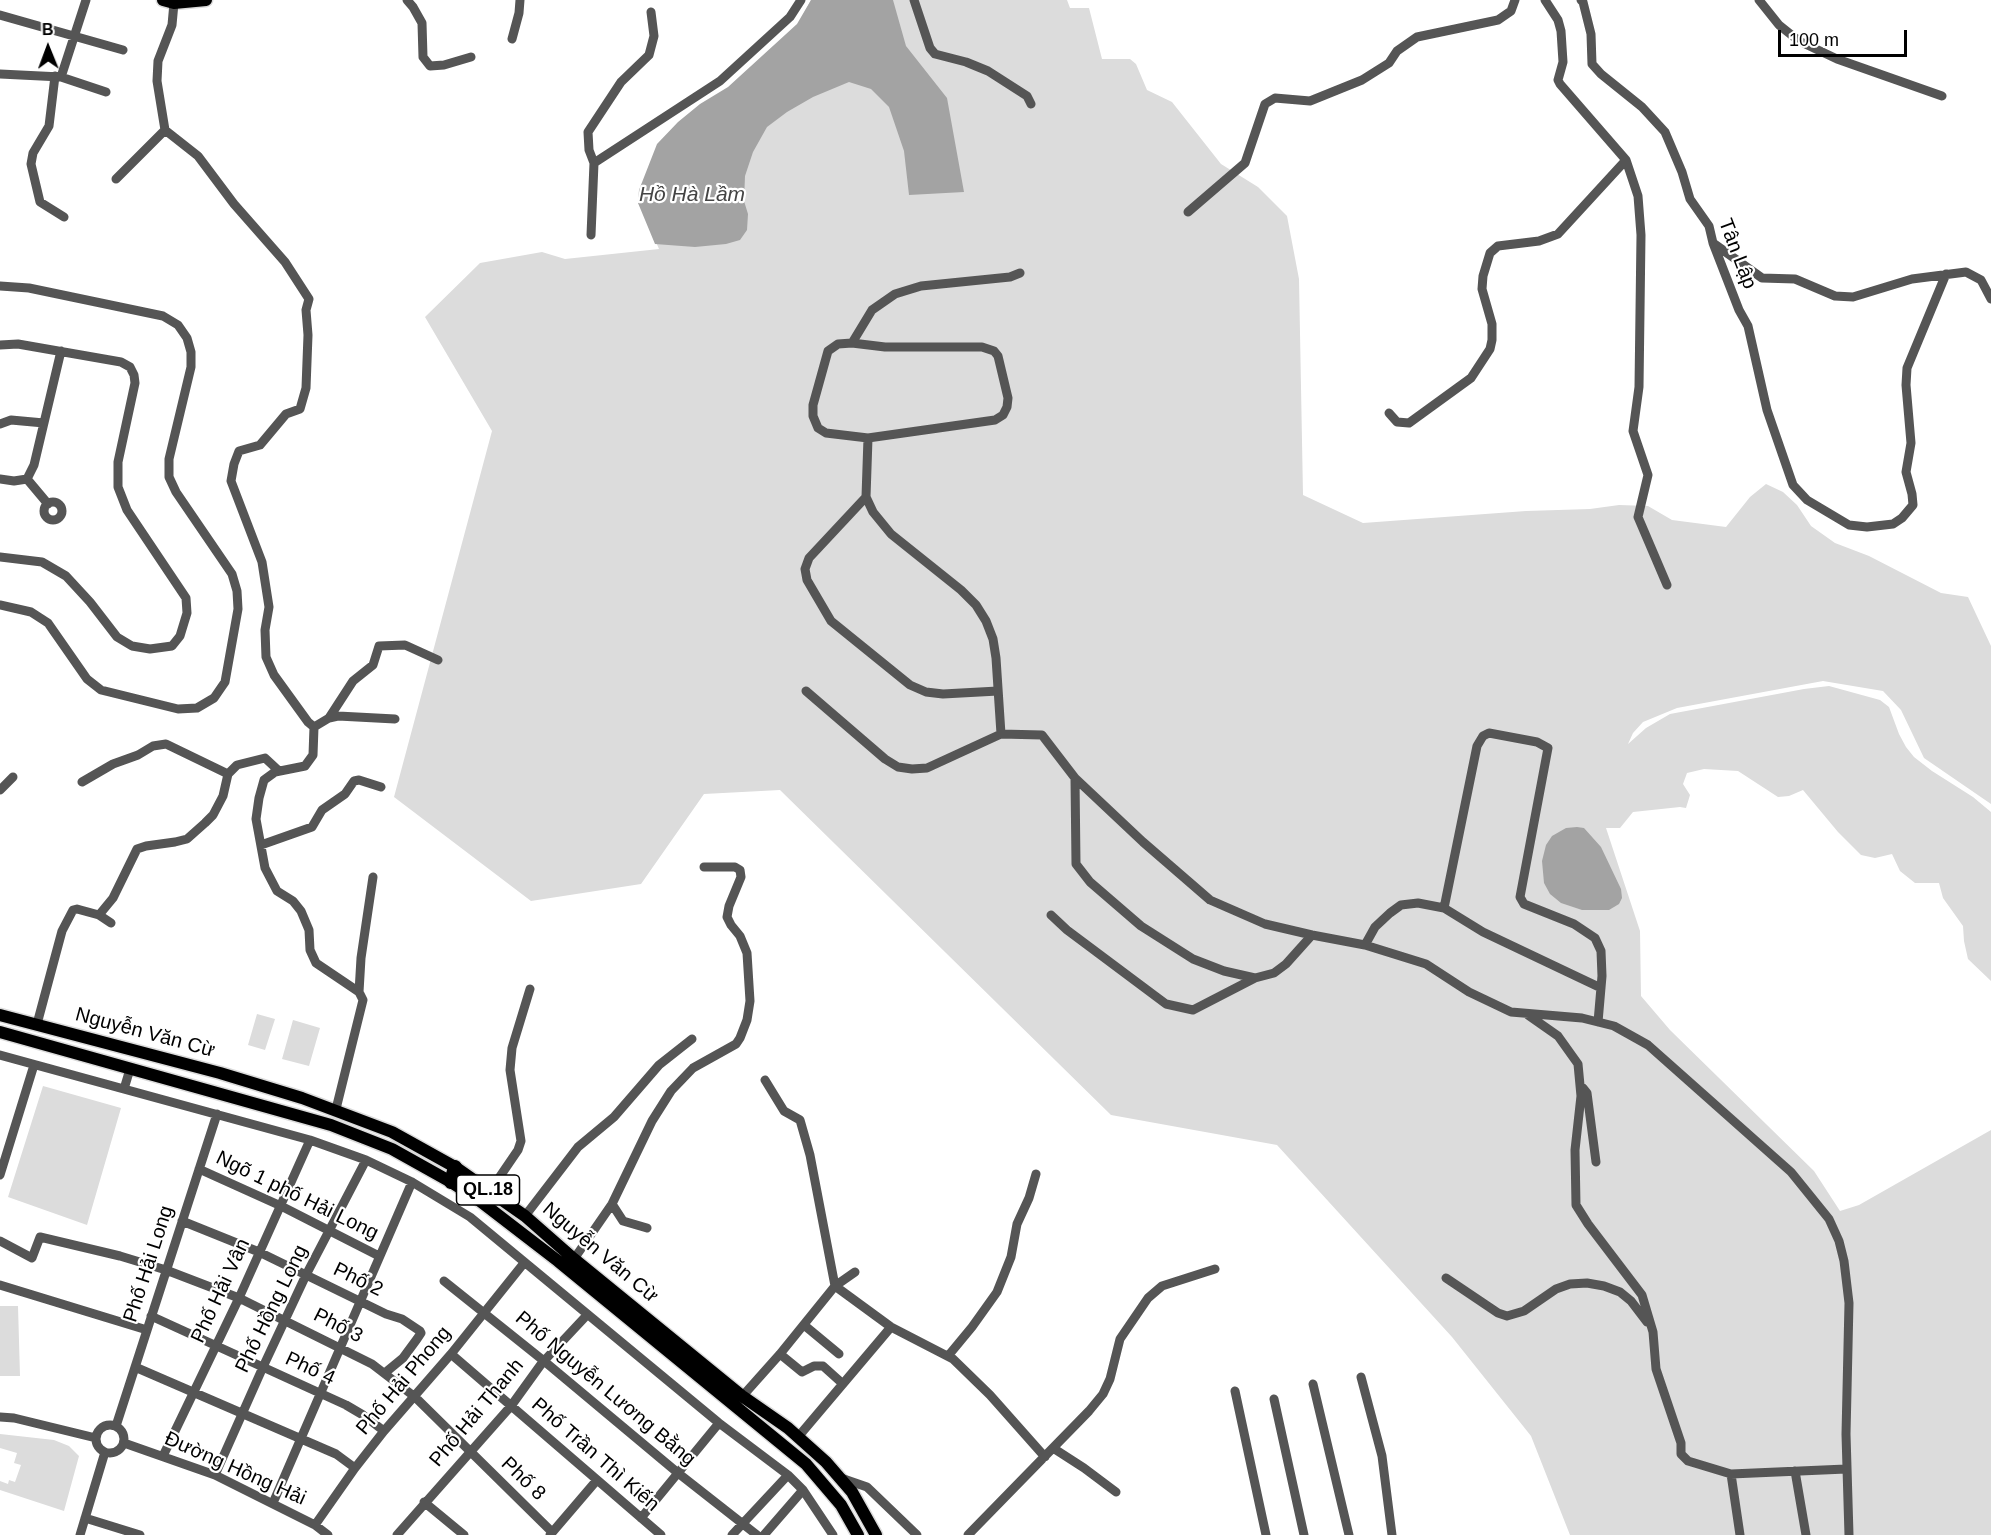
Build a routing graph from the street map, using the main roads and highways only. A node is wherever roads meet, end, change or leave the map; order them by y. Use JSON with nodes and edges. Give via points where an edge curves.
{"nodes":[{"id":1,"x":206,"y":0,"type":"edge"},
{"id":2,"x":169,"y":1,"type":"edge"},
{"id":3,"x":0,"y":1015,"type":"edge"},
{"id":4,"x":0,"y":1032,"type":"edge"},
{"id":5,"x":455,"y":1167,"type":"junction"},
{"id":6,"x":451,"y":1182,"type":"junction"},
{"id":7,"x":858,"y":1535,"type":"edge"},
{"id":8,"x":876,"y":1535,"type":"edge"}],
"edges":[{"from":1,"to":2,"type":"main road"},
{"from":3,"to":5,"type":"main road","name":"Nguyễn Văn Cừ","number":"QL.18","via":[[220,1073],[336,1110],[392,1132]]},
{"from":4,"to":6,"type":"main road","name":"Nguyễn Văn Cừ","number":"QL.18","via":[[331,1125],[392,1149]]},
{"from":5,"to":6,"type":"highway"},
{"from":5,"to":8,"type":"main road","name":"Nguyễn Văn Cừ","number":"QL.18","via":[[525,1216],[742,1396],[798,1437],[852,1492]]},
{"from":6,"to":7,"type":"main road","name":"Nguyễn Văn Cừ","number":"QL.18","via":[[558,1261],[806,1464],[841,1505]]}]}
